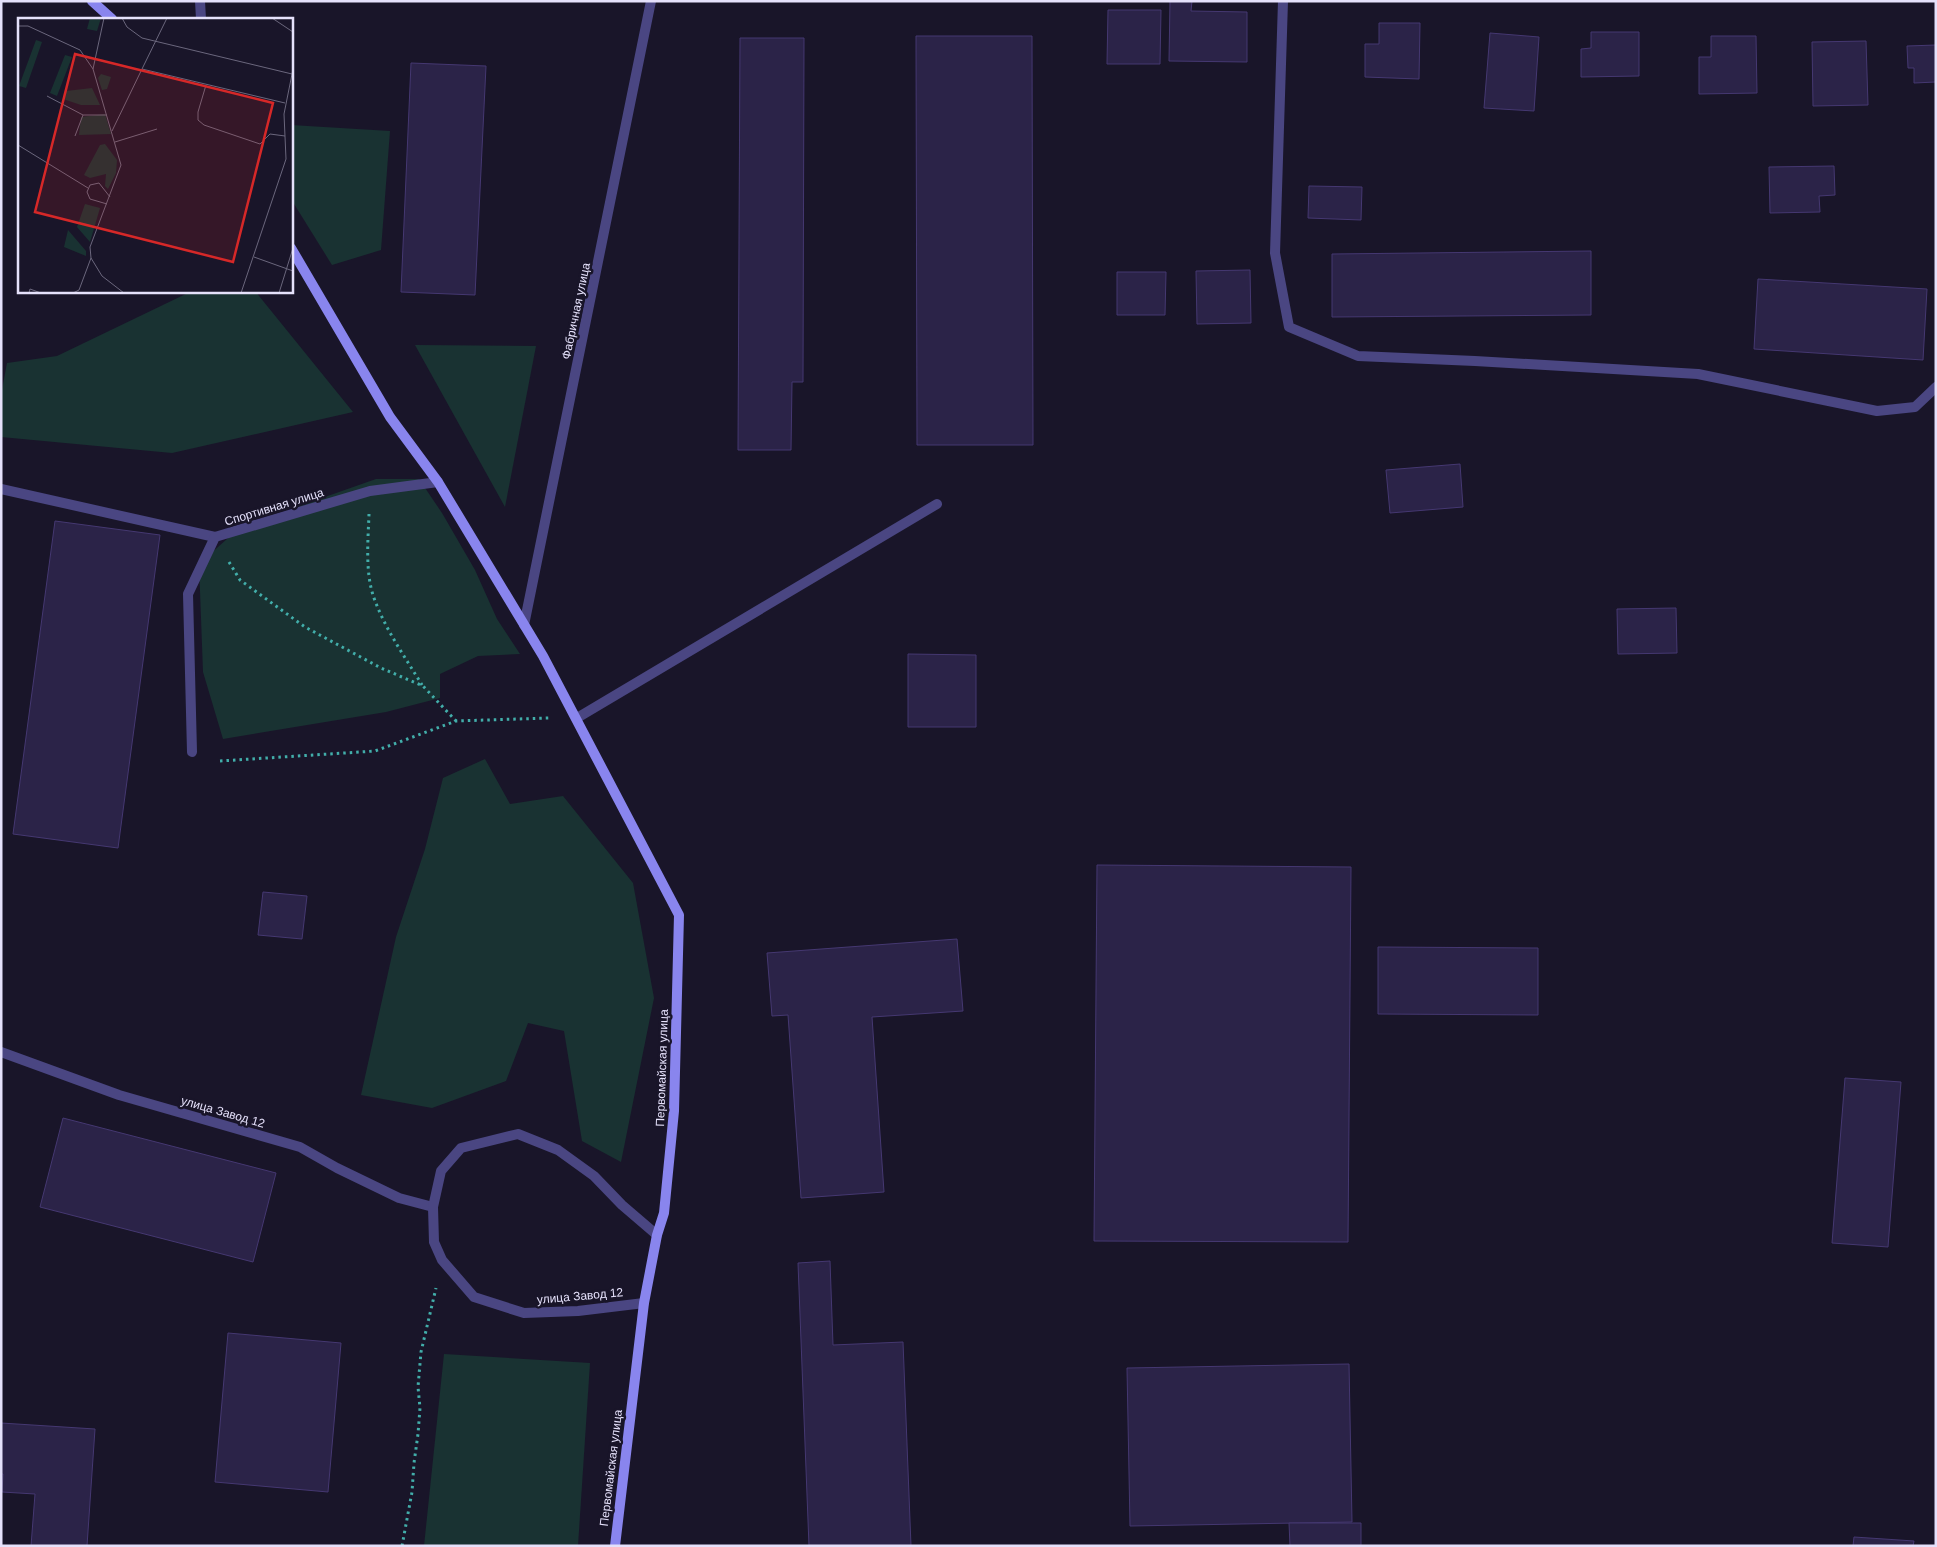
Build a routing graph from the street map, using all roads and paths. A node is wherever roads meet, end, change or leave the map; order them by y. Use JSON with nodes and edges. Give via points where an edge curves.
{"nodes":[{"id":1,"x":92,"y":1,"type":"edge"},
{"id":2,"x":200,"y":1,"type":"edge"},
{"id":3,"x":651,"y":1,"type":"edge"},
{"id":4,"x":1283,"y":1,"type":"edge"},
{"id":5,"x":111,"y":18,"type":"edge"},
{"id":6,"x":201,"y":18,"type":"edge"},
{"id":7,"x":292,"y":250,"type":"edge"},
{"id":8,"x":1936,"y":387,"type":"edge"},
{"id":9,"x":438,"y":482,"type":"junction"},
{"id":10,"x":1,"y":489,"type":"edge"},
{"id":11,"x":370,"y":491,"type":"junction"},
{"id":12,"x":937,"y":504,"type":"dead end"},
{"id":13,"x":216,"y":538,"type":"junction"},
{"id":14,"x":524,"y":625,"type":"junction"},
{"id":15,"x":423,"y":686,"type":"junction"},
{"id":16,"x":577,"y":718,"type":"junction"},
{"id":17,"x":456,"y":721,"type":"junction"},
{"id":18,"x":192,"y":752,"type":"dead end"},
{"id":19,"x":220,"y":761,"type":"dead end"},
{"id":20,"x":1,"y":1052,"type":"edge"},
{"id":21,"x":433,"y":1207,"type":"junction"},
{"id":22,"x":657,"y":1235,"type":"junction"},
{"id":23,"x":442,"y":1260,"type":"junction"},
{"id":24,"x":644,"y":1303,"type":"junction"},
{"id":25,"x":402,"y":1546,"type":"edge"},
{"id":26,"x":615,"y":1546,"type":"edge"}],
"edges":[{"from":1,"to":5,"type":"street"},
{"from":2,"to":6,"type":"street"},
{"from":3,"to":14,"type":"street","name":"Фабричная улица"},
{"from":4,"to":8,"type":"street","via":[[1275,253],[1289,327],[1358,356],[1698,374],[1877,411],[1915,407]]},
{"from":7,"to":9,"type":"street","via":[[390,417]]},
{"from":9,"to":11,"type":"street","name":"Спортивная улица"},
{"from":9,"to":14,"type":"street"},
{"from":10,"to":13,"type":"street"},
{"from":11,"to":13,"type":"street","name":"Спортивная улица"},
{"from":11,"to":15,"type":"path","via":[[368,566],[374,597],[392,638]]},
{"from":12,"to":16,"type":"street"},
{"from":13,"to":15,"type":"path","via":[[240,580],[305,627],[381,668]]},
{"from":13,"to":18,"type":"street","name":"Спортивная улица","via":[[188,594]]},
{"from":14,"to":16,"type":"street","name":"Первомайская улица"},
{"from":15,"to":17,"type":"path"},
{"from":16,"to":17,"type":"path"},
{"from":16,"to":22,"type":"street","name":"Первомайская улица","via":[[679,915],[674,1111],[664,1213]]},
{"from":17,"to":19,"type":"path","via":[[375,751]]},
{"from":20,"to":21,"type":"street","name":"улица Завод 12","via":[[119,1095],[300,1147],[399,1198]]},
{"from":21,"to":22,"type":"street","name":"улица Завод 12","via":[[440,1171],[461,1148],[518,1134],[558,1150],[594,1176]]},
{"from":21,"to":23,"type":"street","name":"улица Завод 12","via":[[434,1242]]},
{"from":22,"to":24,"type":"street","name":"Первомайская улица"},
{"from":23,"to":24,"type":"street","name":"улица Завод 12","via":[[474,1296],[524,1313]]},
{"from":23,"to":25,"type":"path","via":[[421,1352],[418,1434]]},
{"from":24,"to":26,"type":"street","name":"Первомайская улица"}]}
